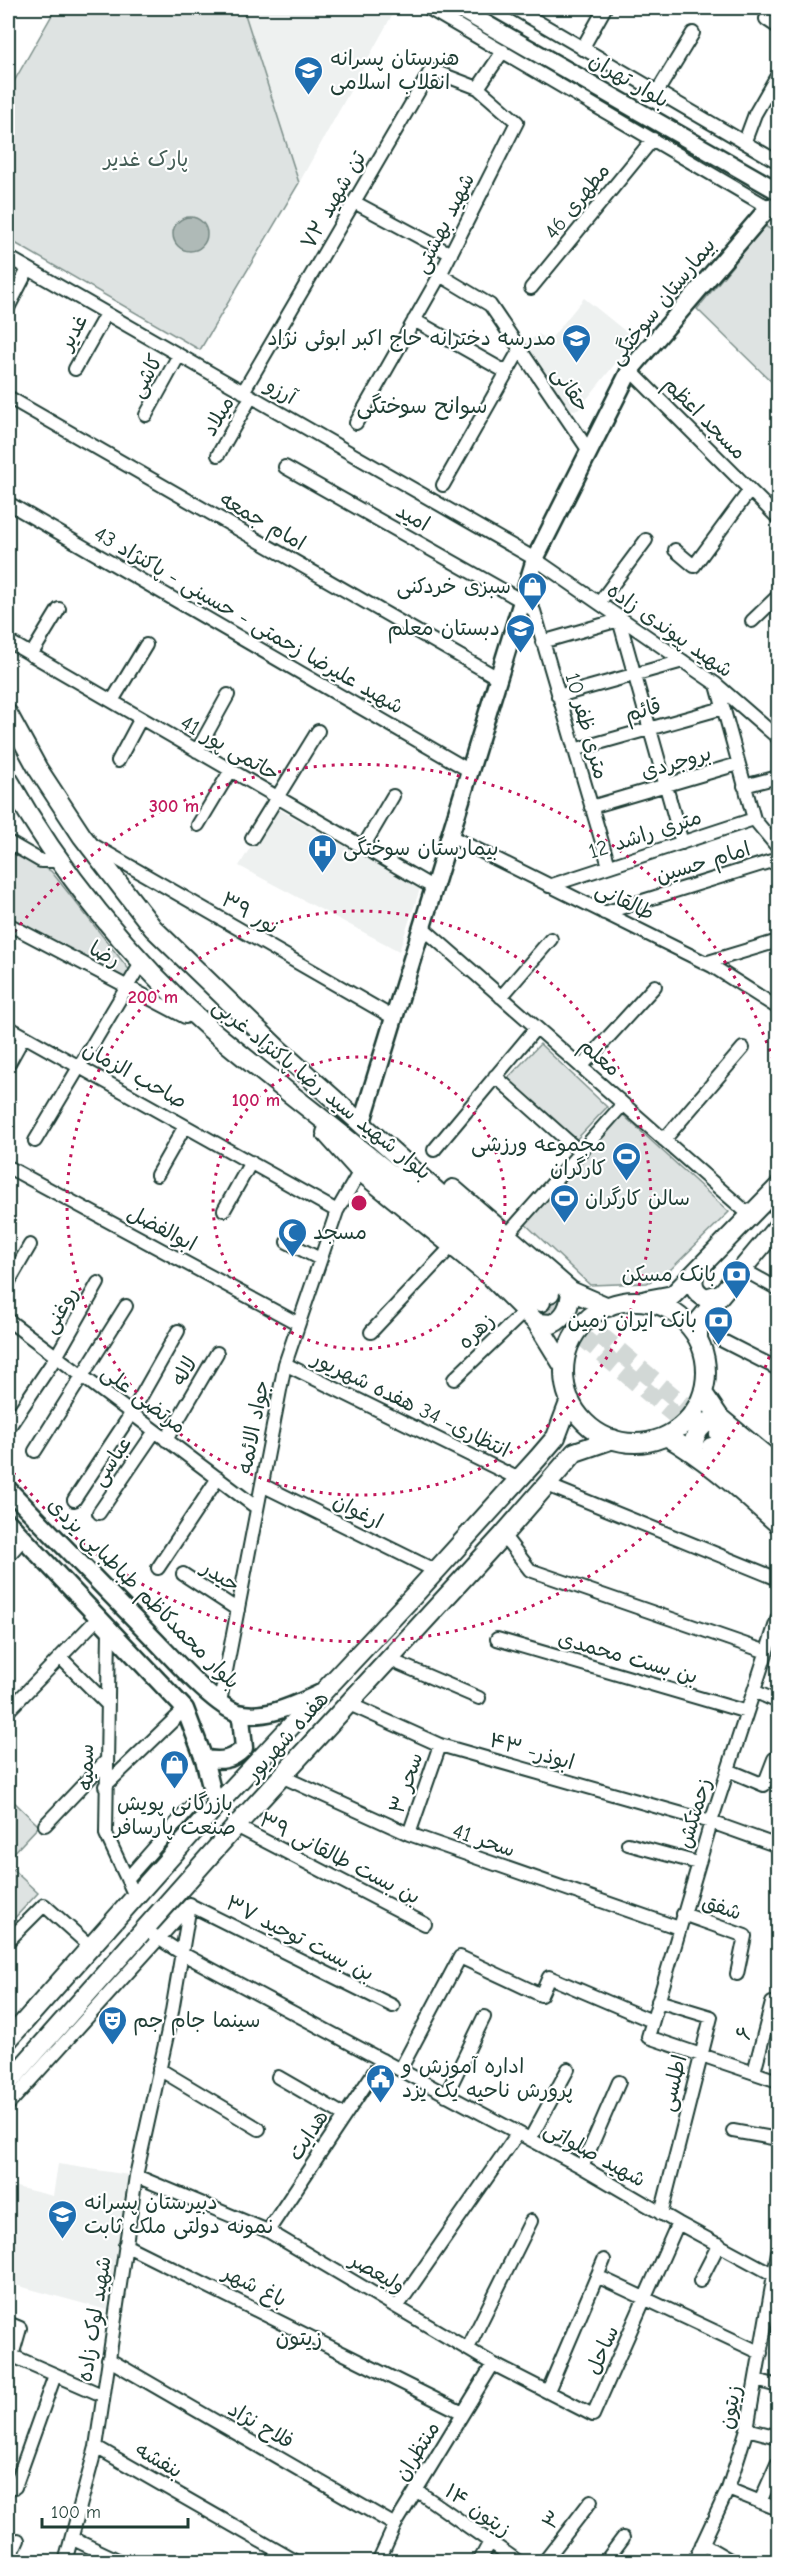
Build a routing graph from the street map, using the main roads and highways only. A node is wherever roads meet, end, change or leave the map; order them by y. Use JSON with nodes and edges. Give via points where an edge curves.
{"nodes":[{"id":1,"x":458,"y":8,"type":"edge"},
{"id":2,"x":480,"y":8,"type":"edge"},
{"id":3,"x":778,"y":180,"type":"edge"},
{"id":4,"x":778,"y":191,"type":"edge"},
{"id":5,"x":774,"y":210,"type":"edge"},
{"id":6,"x":8,"y":714,"type":"edge"},
{"id":7,"x":8,"y":779,"type":"edge"},
{"id":8,"x":316,"y":1116,"type":"junction"},
{"id":9,"x":362,"y":1122,"type":"junction"},
{"id":10,"x":778,"y":1187,"type":"edge"},
{"id":11,"x":778,"y":1226,"type":"edge"},
{"id":12,"x":695,"y":1273,"type":"junction"},
{"id":13,"x":571,"y":1291,"type":"junction"},
{"id":14,"x":720,"y":1294,"type":"junction"},
{"id":15,"x":639,"y":1301,"type":"junction"},
{"id":16,"x":538,"y":1307,"type":"junction"},
{"id":17,"x":608,"y":1307,"type":"junction"},
{"id":18,"x":698,"y":1339,"type":"junction"},
{"id":19,"x":564,"y":1367,"type":"junction"},
{"id":20,"x":703,"y":1393,"type":"junction"},
{"id":21,"x":570,"y":1400,"type":"junction"},
{"id":22,"x":716,"y":1433,"type":"junction"},
{"id":23,"x":666,"y":1436,"type":"junction"},
{"id":24,"x":556,"y":1437,"type":"junction"},
{"id":25,"x":613,"y":1439,"type":"junction"},
{"id":26,"x":693,"y":1451,"type":"junction"},
{"id":27,"x":575,"y":1452,"type":"junction"},
{"id":28,"x":778,"y":1466,"type":"edge"},
{"id":29,"x":778,"y":1485,"type":"edge"},
{"id":30,"x":8,"y":1489,"type":"edge"},
{"id":31,"x":778,"y":1504,"type":"edge"},
{"id":32,"x":8,"y":1522,"type":"edge"},
{"id":33,"x":778,"y":1524,"type":"edge"},
{"id":34,"x":325,"y":1691,"type":"junction"},
{"id":35,"x":236,"y":1712,"type":"junction"},
{"id":36,"x":204,"y":1759,"type":"junction"},
{"id":37,"x":216,"y":1806,"type":"junction"},
{"id":38,"x":8,"y":2040,"type":"edge"},
{"id":39,"x":8,"y":2083,"type":"edge"}],
"edges":[{"from":1,"to":4,"type":"main road","name":"بلوار تهران"},
{"from":2,"to":3,"type":"main road","name":"بلوار تهران"},
{"from":5,"to":9,"type":"main road","name":"بیمارستان سوختگی","via":[[630,370],[535,559]]},
{"from":6,"to":9,"type":"main road","via":[[38,769],[86,841],[161,936]]},
{"from":7,"to":8,"type":"main road","name":"بلوار شهید سید رضا پاکنژاد غربی","via":[[62,861],[143,960],[208,1027]]},
{"from":8,"to":16,"type":"main road","name":"بلوار شهید سید رضا پاکنژاد غربی","via":[[414,1193]]},
{"from":8,"to":16,"type":"main road","via":[[328,1137],[360,1171],[492,1278]]},
{"from":9,"to":13,"type":"main road","via":[[395,1139]]},
{"from":9,"to":16,"type":"main road"},
{"from":10,"to":12,"type":"main road"},
{"from":11,"to":14,"type":"main road"},
{"from":12,"to":14,"type":"main road","via":[[697,1293],[706,1298]]},
{"from":12,"to":15,"type":"main road","via":[[672,1295]]},
{"from":13,"to":16,"type":"main road","via":[[571,1303],[552,1324]]},
{"from":13,"to":17,"type":"main road"},
{"from":14,"to":18,"type":"main road","via":[[698,1322]]},
{"from":15,"to":17,"type":"main road"},
{"from":15,"to":18,"type":"main road","via":[[663,1307],[683,1320]]},
{"from":16,"to":19,"type":"main road"},
{"from":17,"to":19,"type":"main road","via":[[578,1331],[568,1348]]},
{"from":18,"to":20,"type":"main road","via":[[705,1356]]},
{"from":19,"to":21,"type":"main road"},
{"from":20,"to":22,"type":"main road"},
{"from":20,"to":23,"type":"main road","via":[[695,1411]]},
{"from":21,"to":24,"type":"main road","name":"هفده شهریور"},
{"from":21,"to":25,"type":"main road","via":[[595,1431]]},
{"from":22,"to":26,"type":"main road","via":[[712,1419],[699,1429]]},
{"from":22,"to":28,"type":"main road"},
{"from":22,"to":29,"type":"main road"},
{"from":22,"to":31,"type":"main road"},
{"from":23,"to":25,"type":"main road","via":[[648,1442]]},
{"from":23,"to":26,"type":"main road"},
{"from":24,"to":27,"type":"main road","via":[[569,1434],[574,1439]]},
{"from":24,"to":34,"type":"main road","name":"هفده شهریور"},
{"from":25,"to":27,"type":"main road"},
{"from":26,"to":33,"type":"main road"},
{"from":27,"to":39,"type":"main road","name":"هفده شهریور","via":[[183,1886],[151,1934]]},
{"from":30,"to":35,"type":"main road","name":"بلوار محمدکاظم طباطبایی یزدی","via":[[187,1672]]},
{"from":32,"to":36,"type":"main road","via":[[185,1709]]},
{"from":34,"to":35,"type":"main road","name":"بلوار محمدکاظم طباطبایی یزدی","via":[[286,1708],[257,1714]]},
{"from":34,"to":37,"type":"main road","name":"هفده شهریور"},
{"from":35,"to":36,"type":"main road","via":[[241,1718],[244,1748],[234,1758]]},
{"from":36,"to":37,"type":"main road"},
{"from":37,"to":38,"type":"main road","name":"هفده شهریور"}]}
